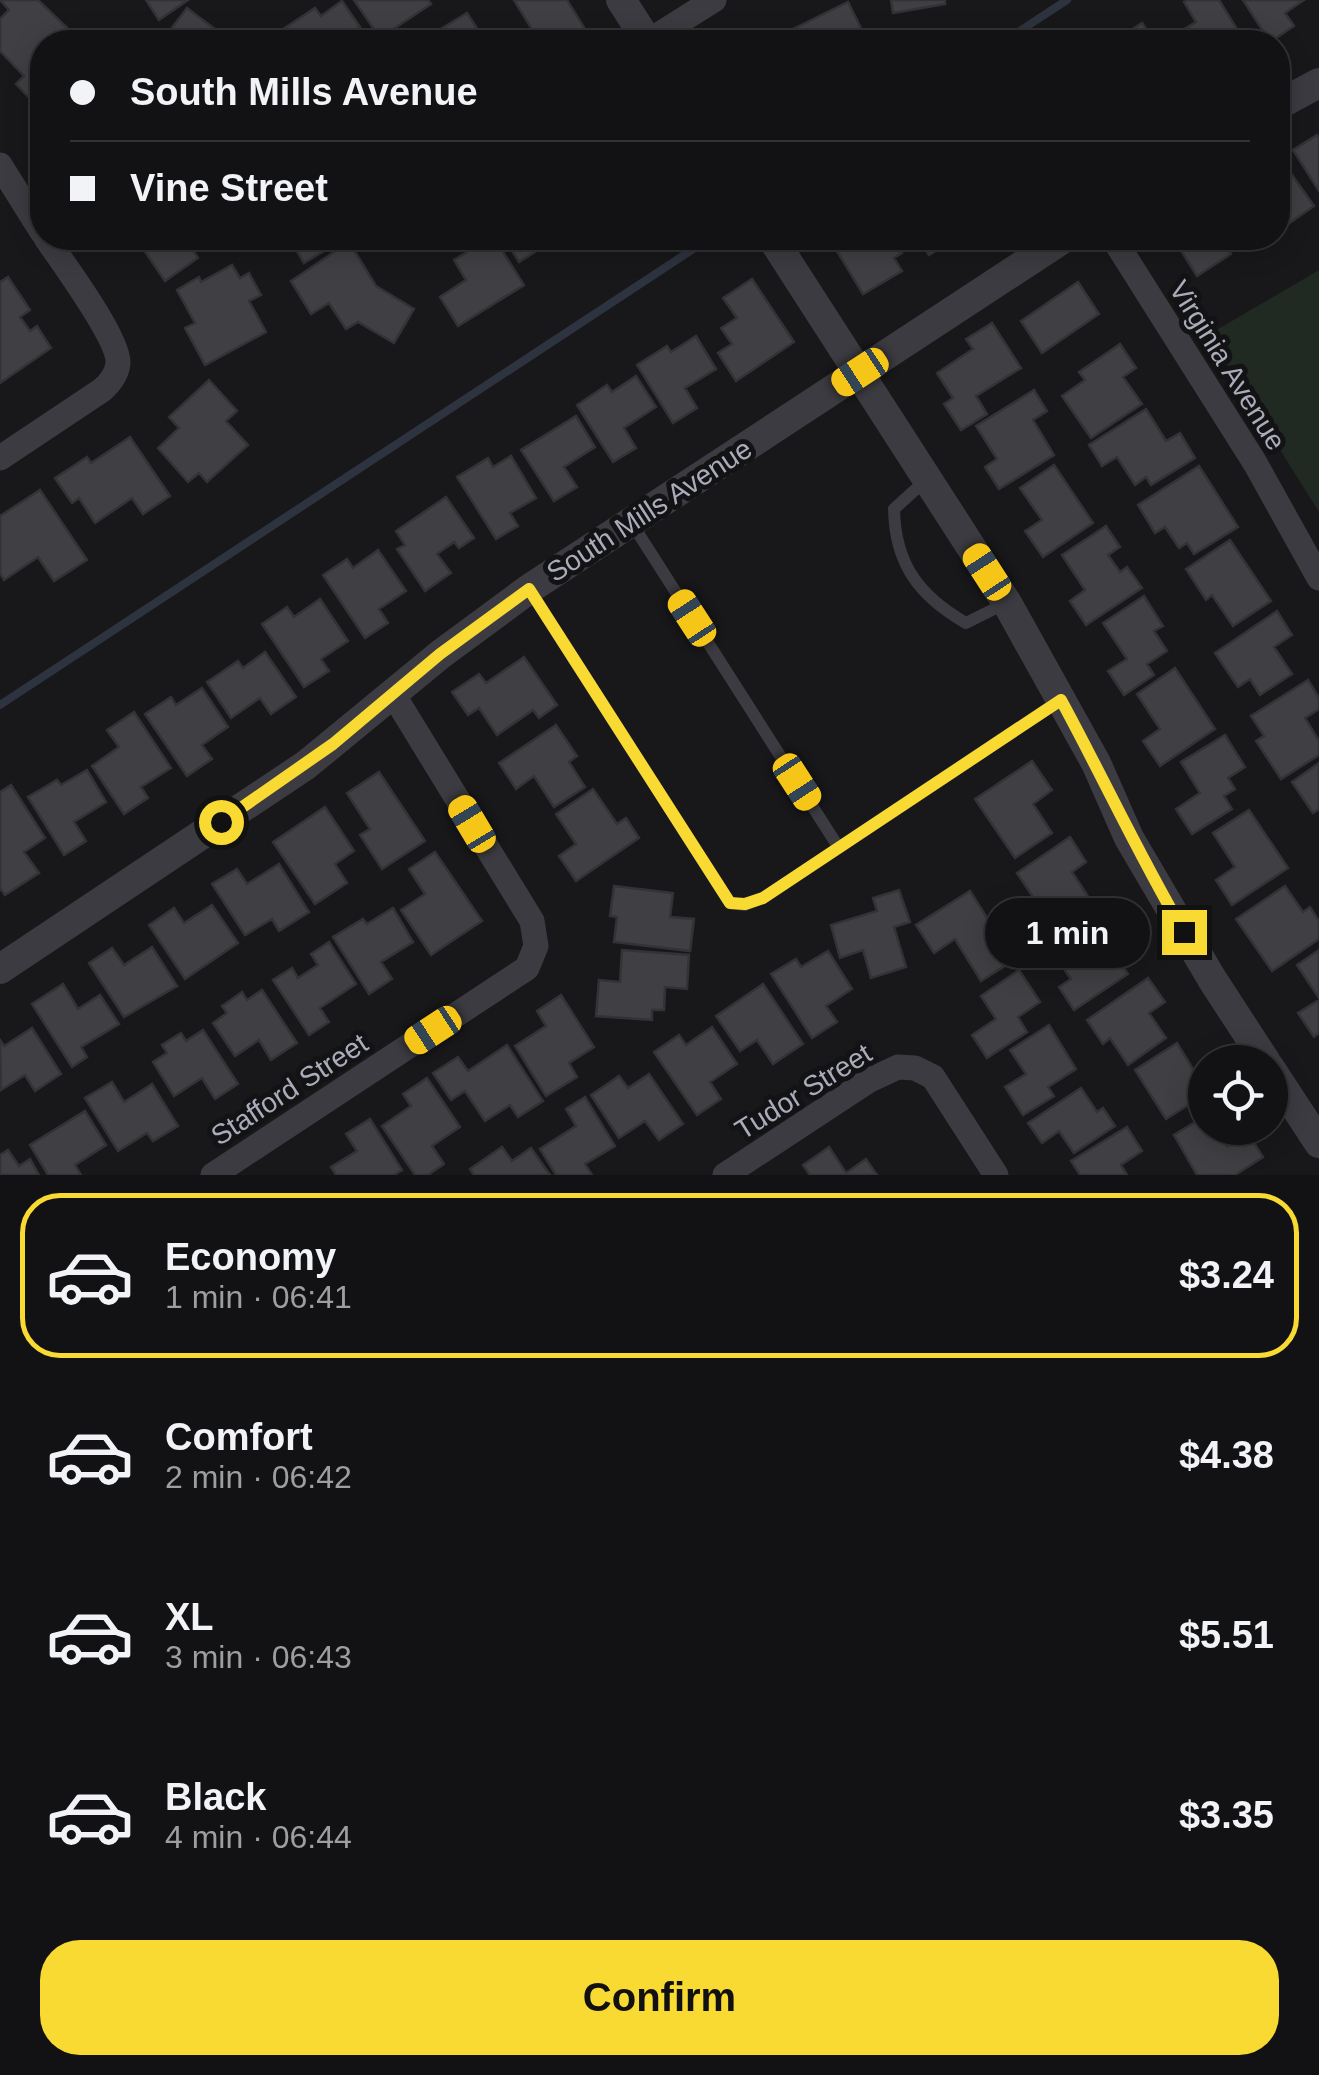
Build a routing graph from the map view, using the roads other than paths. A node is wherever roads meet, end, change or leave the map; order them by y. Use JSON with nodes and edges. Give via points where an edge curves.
{"nodes":[{"id":1,"x":621,"y":0,"type":"edge"},
{"id":2,"x":714,"y":0,"type":"edge"},
{"id":3,"x":640,"y":30,"type":"edge"},
{"id":4,"x":667,"y":30,"type":"edge"},
{"id":5,"x":1319,"y":83,"type":"edge"},
{"id":6,"x":1290,"y":99,"type":"edge"},
{"id":7,"x":0,"y":165,"type":"edge"},
{"id":8,"x":30,"y":213,"type":"edge"},
{"id":9,"x":54,"y":250,"type":"edge"},
{"id":10,"x":780,"y":250,"type":"edge"},
{"id":11,"x":1046,"y":250,"type":"edge"},
{"id":12,"x":1121,"y":250,"type":"edge"},
{"id":13,"x":860,"y":372,"type":"junction"},
{"id":14,"x":0,"y":458,"type":"edge"},
{"id":15,"x":928,"y":478,"type":"junction"},
{"id":16,"x":630,"y":520,"type":"junction"},
{"id":17,"x":1319,"y":578,"type":"edge"},
{"id":18,"x":529,"y":589,"type":"junction"},
{"id":19,"x":1007,"y":602,"type":"junction"},
{"id":20,"x":393,"y":694,"type":"junction"},
{"id":21,"x":1061,"y":700,"type":"junction"},
{"id":22,"x":839,"y":848,"type":"junction"},
{"id":23,"x":0,"y":969,"type":"edge"},
{"id":24,"x":1255,"y":1045,"type":"edge"},
{"id":25,"x":1288,"y":1095,"type":"edge"},
{"id":26,"x":1319,"y":1142,"type":"edge"},
{"id":27,"x":214,"y":1175,"type":"edge"},
{"id":28,"x":725,"y":1175,"type":"edge"},
{"id":29,"x":996,"y":1175,"type":"edge"}],
"edges":[{"from":1,"to":3,"type":"street"},
{"from":2,"to":4,"type":"street"},
{"from":5,"to":6,"type":"street"},
{"from":7,"to":8,"type":"street"},
{"from":9,"to":14,"type":"street","via":[[112,341],[118,365],[102,390]]},
{"from":10,"to":13,"type":"street"},
{"from":11,"to":13,"type":"street","name":"South Mills Avenue"},
{"from":12,"to":17,"type":"street","name":"Virginia Avenue"},
{"from":13,"to":15,"type":"street"},
{"from":13,"to":16,"type":"street","name":"South Mills Avenue"},
{"from":15,"to":19,"type":"street"},
{"from":15,"to":19,"type":"lane","via":[[894,509],[907,570],[938,608],[966,624]]},
{"from":16,"to":18,"type":"street","name":"South Mills Avenue"},
{"from":16,"to":22,"type":"lane"},
{"from":18,"to":20,"type":"street","name":"South Mills Avenue"},
{"from":18,"to":22,"type":"lane","via":[[730,903],[763,898]]},
{"from":19,"to":21,"type":"street"},
{"from":20,"to":23,"type":"street","name":"South Mills Avenue","via":[[284,780]]},
{"from":20,"to":27,"type":"street","name":"Stafford Street","via":[[532,921],[536,946],[528,968]]},
{"from":21,"to":22,"type":"lane"},
{"from":21,"to":24,"type":"street","via":[[1138,852]]},
{"from":25,"to":26,"type":"street"},
{"from":28,"to":29,"type":"street","name":"Tudor Street","via":[[898,1067],[933,1078]]}]}
